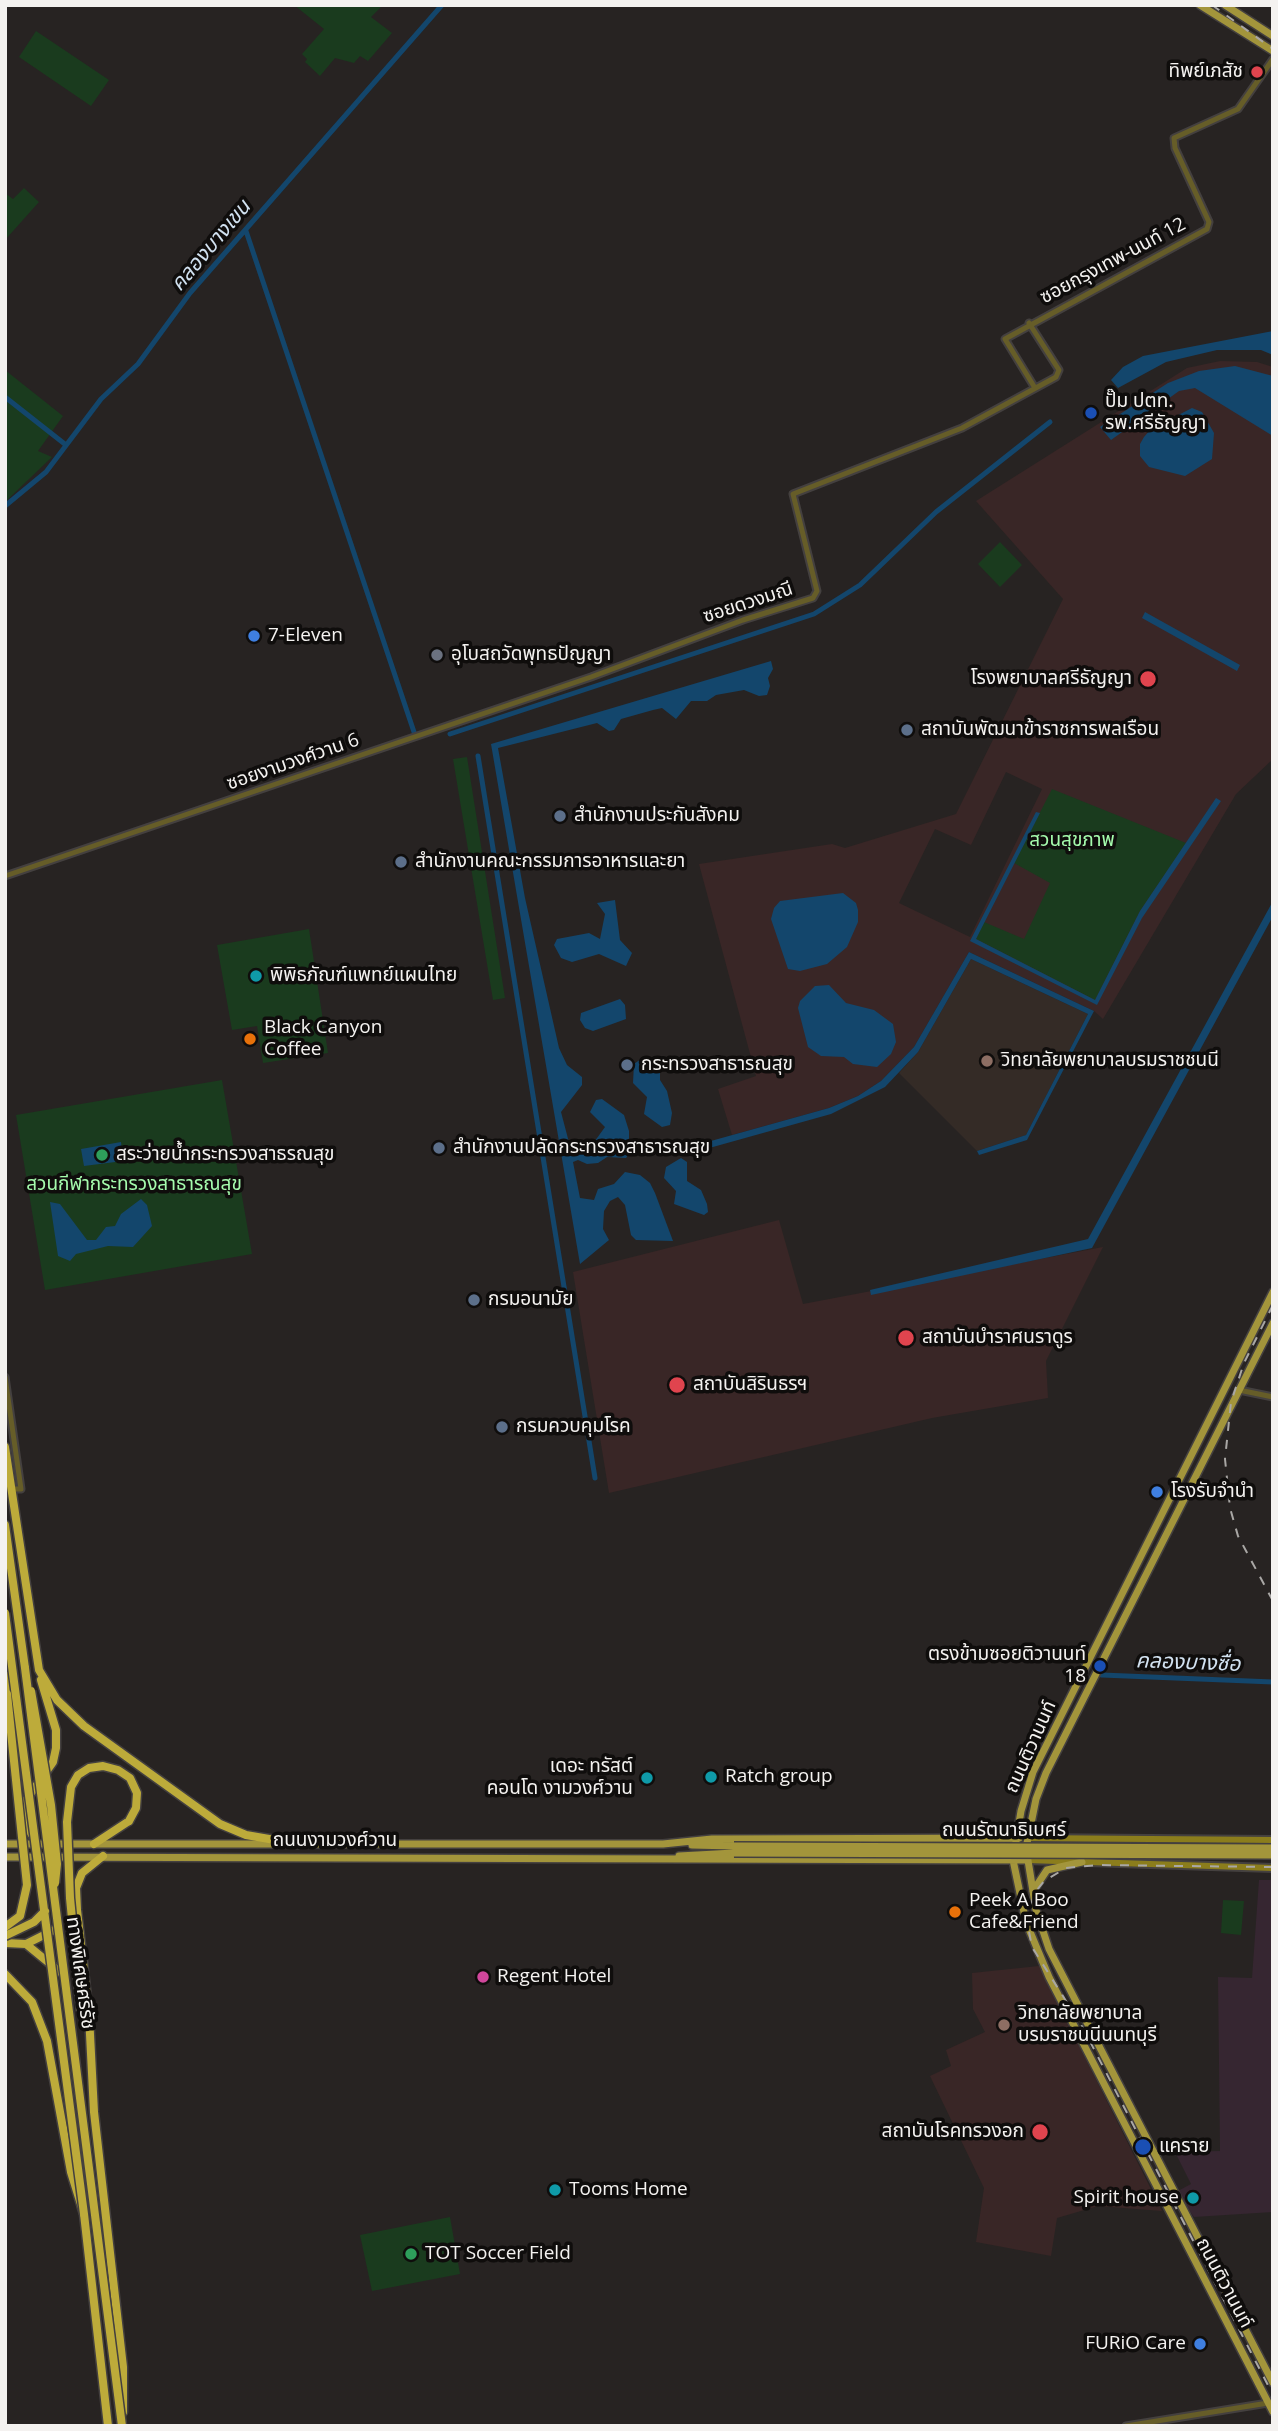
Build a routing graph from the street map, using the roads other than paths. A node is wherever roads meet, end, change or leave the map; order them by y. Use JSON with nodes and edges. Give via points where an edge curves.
{"nodes":[{"id":1,"x":1200,"y":5,"type":"edge"},
{"id":2,"x":1226,"y":6,"type":"edge"},
{"id":3,"x":1219,"y":18,"type":"junction"},
{"id":4,"x":1273,"y":36,"type":"edge"},
{"id":5,"x":1273,"y":51,"type":"edge"},
{"id":6,"x":1273,"y":59,"type":"edge"},
{"id":7,"x":1029,"y":323,"type":"junction"},
{"id":8,"x":1035,"y":388,"type":"junction"},
{"id":9,"x":793,"y":494,"type":"joint"},
{"id":10,"x":591,"y":677,"type":"joint"},
{"id":11,"x":5,"y":876,"type":"edge"},
{"id":12,"x":1273,"y":1292,"type":"edge"},
{"id":13,"x":1273,"y":1323,"type":"edge"},
{"id":14,"x":1234,"y":1370,"type":"junction"},
{"id":15,"x":5,"y":1377,"type":"edge"},
{"id":16,"x":1243,"y":1382,"type":"junction"},
{"id":17,"x":1239,"y":1390,"type":"junction"},
{"id":18,"x":1273,"y":1397,"type":"edge"},
{"id":19,"x":5,"y":1447,"type":"edge"},
{"id":20,"x":16,"y":1489,"type":"junction"},
{"id":21,"x":5,"y":1525,"type":"edge"},
{"id":22,"x":5,"y":1613,"type":"edge"},
{"id":23,"x":25,"y":1668,"type":"junction"},
{"id":24,"x":39,"y":1670,"type":"junction"},
{"id":25,"x":5,"y":1675,"type":"edge"},
{"id":26,"x":7,"y":1694,"type":"edge"},
{"id":27,"x":1027,"y":1838,"type":"junction"},
{"id":28,"x":1128,"y":1838,"type":"junction"},
{"id":29,"x":958,"y":1839,"type":"junction"},
{"id":30,"x":1015,"y":1840,"type":"junction"},
{"id":31,"x":1273,"y":1840,"type":"edge"},
{"id":32,"x":5,"y":1844,"type":"edge"},
{"id":33,"x":38,"y":1844,"type":"junction"},
{"id":34,"x":94,"y":1844,"type":"junction"},
{"id":35,"x":298,"y":1844,"type":"junction"},
{"id":36,"x":663,"y":1844,"type":"junction"},
{"id":37,"x":734,"y":1849,"type":"junction"},
{"id":38,"x":1273,"y":1849,"type":"edge"},
{"id":39,"x":1026,"y":1855,"type":"junction"},
{"id":40,"x":1273,"y":1855,"type":"edge"},
{"id":41,"x":103,"y":1856,"type":"junction"},
{"id":42,"x":1013,"y":1856,"type":"junction"},
{"id":43,"x":5,"y":1857,"type":"edge"},
{"id":44,"x":664,"y":1858,"type":"junction"},
{"id":45,"x":1082,"y":1862,"type":"junction"},
{"id":46,"x":1094,"y":1862,"type":"junction"},
{"id":47,"x":1127,"y":1863,"type":"junction"},
{"id":48,"x":1273,"y":1868,"type":"edge"},
{"id":49,"x":1033,"y":1891,"type":"junction"},
{"id":50,"x":5,"y":1927,"type":"edge"},
{"id":51,"x":54,"y":1930,"type":"dead end"},
{"id":52,"x":5,"y":1936,"type":"edge"},
{"id":53,"x":5,"y":1942,"type":"edge"},
{"id":54,"x":26,"y":1944,"type":"junction"},
{"id":55,"x":60,"y":1972,"type":"dead end"},
{"id":56,"x":5,"y":1974,"type":"edge"},
{"id":57,"x":88,"y":2041,"type":"junction"},
{"id":58,"x":1099,"y":2047,"type":"junction"},
{"id":59,"x":1088,"y":2052,"type":"junction"},
{"id":60,"x":74,"y":2058,"type":"dead end"},
{"id":61,"x":90,"y":2063,"type":"junction"},
{"id":62,"x":72,"y":2071,"type":"dead end"},
{"id":63,"x":84,"y":2214,"type":"junction"},
{"id":64,"x":1273,"y":2383,"type":"edge"},
{"id":65,"x":1268,"y":2403,"type":"junction"},
{"id":66,"x":1273,"y":2412,"type":"edge"},
{"id":67,"x":108,"y":2426,"type":"edge"},
{"id":68,"x":122,"y":2426,"type":"edge"},
{"id":69,"x":1126,"y":2426,"type":"edge"}],
"edges":[{"from":1,"to":3,"type":"main road"},
{"from":2,"to":3,"type":"main road"},
{"from":2,"to":4,"type":"main road"},
{"from":3,"to":5,"type":"main road"},
{"from":6,"to":7,"type":"street","name":"ซอยกรุงเทพ-นนท์ 12","via":[[1238,109],[1174,138],[1209,222],[1207,229]]},
{"from":7,"to":8,"type":"street","name":"ซอยกรุงเทพ-นนท์ 12","via":[[1059,370],[1056,377]]},
{"from":7,"to":8,"type":"street","via":[[1004,339]]},
{"from":8,"to":9,"type":"street","name":"ซอยกรุงเทพ-นนท์ 12","via":[[962,428]]},
{"from":9,"to":10,"type":"street","name":"ซอยดวงมณี","via":[[817,595]]},
{"from":10,"to":11,"type":"street","name":"ซอยงามวงศ์วาน 6"},
{"from":12,"to":14,"type":"main road","name":"ถนนติวานนท์"},
{"from":13,"to":16,"type":"main road","name":"ถนนติวานนท์"},
{"from":14,"to":16,"type":"main road"},
{"from":14,"to":30,"type":"main road","name":"ถนนติวานนท์","via":[[1033,1772]]},
{"from":15,"to":20,"type":"street"},
{"from":16,"to":17,"type":"main road","name":"ถนนติวานนท์"},
{"from":17,"to":18,"type":"street"},
{"from":17,"to":27,"type":"main road","name":"ถนนติวานนท์","via":[[1046,1773]]},
{"from":19,"to":20,"type":"highway"},
{"from":20,"to":24,"type":"highway"},
{"from":21,"to":23,"type":"highway","name":"ทางพิเศษศรีรัช"},
{"from":22,"to":63,"type":"highway","name":"ทางพิเศษศรีรัช","bridge":true},
{"from":23,"to":52,"type":"highway","bridge":true,"via":[[44,1752],[56,1880],[43,1913]]},
{"from":23,"to":68,"type":"highway","name":"ทางพิเศษศรีรัช","bridge":true},
{"from":24,"to":33,"type":"highway","via":[[56,1730],[56,1748],[53,1762],[24,1803],[29,1830]]},
{"from":24,"to":35,"type":"highway","via":[[57,1700],[85,1726],[220,1824],[246,1835]]},
{"from":25,"to":26,"type":"highway"},
{"from":26,"to":50,"type":"highway","bridge":true,"via":[[27,1885],[20,1916]]},
{"from":27,"to":28,"type":"main road","name":"ถนนรัตนาธิเบศร์"},
{"from":27,"to":30,"type":"main road","name":"ถนนรัตนาธิเบศร์"},
{"from":27,"to":39,"type":"main road","name":"ถนนติวานนท์"},
{"from":28,"to":31,"type":"main road","name":"ถนนรัตนาธิเบศร์"},
{"from":28,"to":47,"type":"main road","via":[[1117,1843],[1115,1852]]},
{"from":29,"to":30,"type":"main road","name":"ถนนงามวงศ์วาน"},
{"from":29,"to":36,"type":"main road","name":"ถนนงามวงศ์วาน","via":[[712,1839]]},
{"from":29,"to":42,"type":"main road","via":[[972,1848]]},
{"from":30,"to":39,"type":"main road"},
{"from":30,"to":42,"type":"main road","name":"ถนนติวานนท์"},
{"from":32,"to":33,"type":"main road","name":"ถนนงามวงศ์วาน"},
{"from":33,"to":34,"type":"main road","name":"ถนนงามวงศ์วาน"},
{"from":34,"to":35,"type":"main road","name":"ถนนงามวงศ์วาน"},
{"from":34,"to":57,"type":"highway","bridge":true,"via":[[130,1821],[136,1808],[137,1793],[130,1778],[103,1766],[78,1775],[71,1787],[67,1822],[69,1898]]},
{"from":35,"to":36,"type":"main road","name":"ถนนงามวงศ์วาน"},
{"from":36,"to":37,"type":"main road","name":"ถนนงามวงศ์วาน"},
{"from":37,"to":38,"type":"main road","name":"ถนนรัตนาธิเบศร์","bridge":true},
{"from":37,"to":40,"type":"main road","name":"ถนนรัตนาธิเบศร์","bridge":true},
{"from":37,"to":44,"type":"main road","name":"ถนนงามวงศ์วาน"},
{"from":39,"to":42,"type":"main road"},
{"from":39,"to":45,"type":"main road","name":"ถนนรัตนาธิเบศร์"},
{"from":39,"to":46,"type":"main road","via":[[1076,1851]]},
{"from":39,"to":49,"type":"main road","name":"ถนนติวานนท์"},
{"from":41,"to":43,"type":"main road","name":"ถนนงามวงศ์วาน"},
{"from":41,"to":44,"type":"main road","name":"ถนนงามวงศ์วาน"},
{"from":41,"to":57,"type":"highway","via":[[82,1873],[76,1888]]},
{"from":42,"to":44,"type":"main road","name":"ถนนงามวงศ์วาน"},
{"from":42,"to":59,"type":"main road","name":"ถนนติวานนท์","via":[[1026,1922]]},
{"from":45,"to":46,"type":"main road","name":"ถนนรัตนาธิเบศร์"},
{"from":45,"to":49,"type":"main road","via":[[1047,1870]]},
{"from":46,"to":47,"type":"main road","name":"ถนนรัตนาธิเบศร์"},
{"from":47,"to":48,"type":"main road","name":"ถนนรัตนาธิเบศร์"},
{"from":49,"to":58,"type":"main road","name":"ถนนติวานนท์","via":[[1049,1949]]},
{"from":51,"to":54,"type":"highway"},
{"from":53,"to":54,"type":"highway"},
{"from":54,"to":55,"type":"highway"},
{"from":56,"to":63,"type":"highway","bridge":true,"via":[[32,2002],[47,2041],[71,2172]]},
{"from":57,"to":60,"type":"highway","via":[[84,2055]]},
{"from":57,"to":61,"type":"highway"},
{"from":58,"to":59,"type":"main road"},
{"from":58,"to":64,"type":"main road","name":"ถนนติวานนท์"},
{"from":59,"to":65,"type":"main road","name":"ถนนติวานนท์"},
{"from":61,"to":62,"type":"highway","via":[[87,2059],[76,2061]]},
{"from":61,"to":68,"type":"highway","bridge":true,"via":[[123,2367]]},
{"from":63,"to":67,"type":"highway","name":"ทางพิเศษศรีรัช"},
{"from":65,"to":66,"type":"main road","name":"ถนนติวานนท์"},
{"from":65,"to":69,"type":"street"}]}
